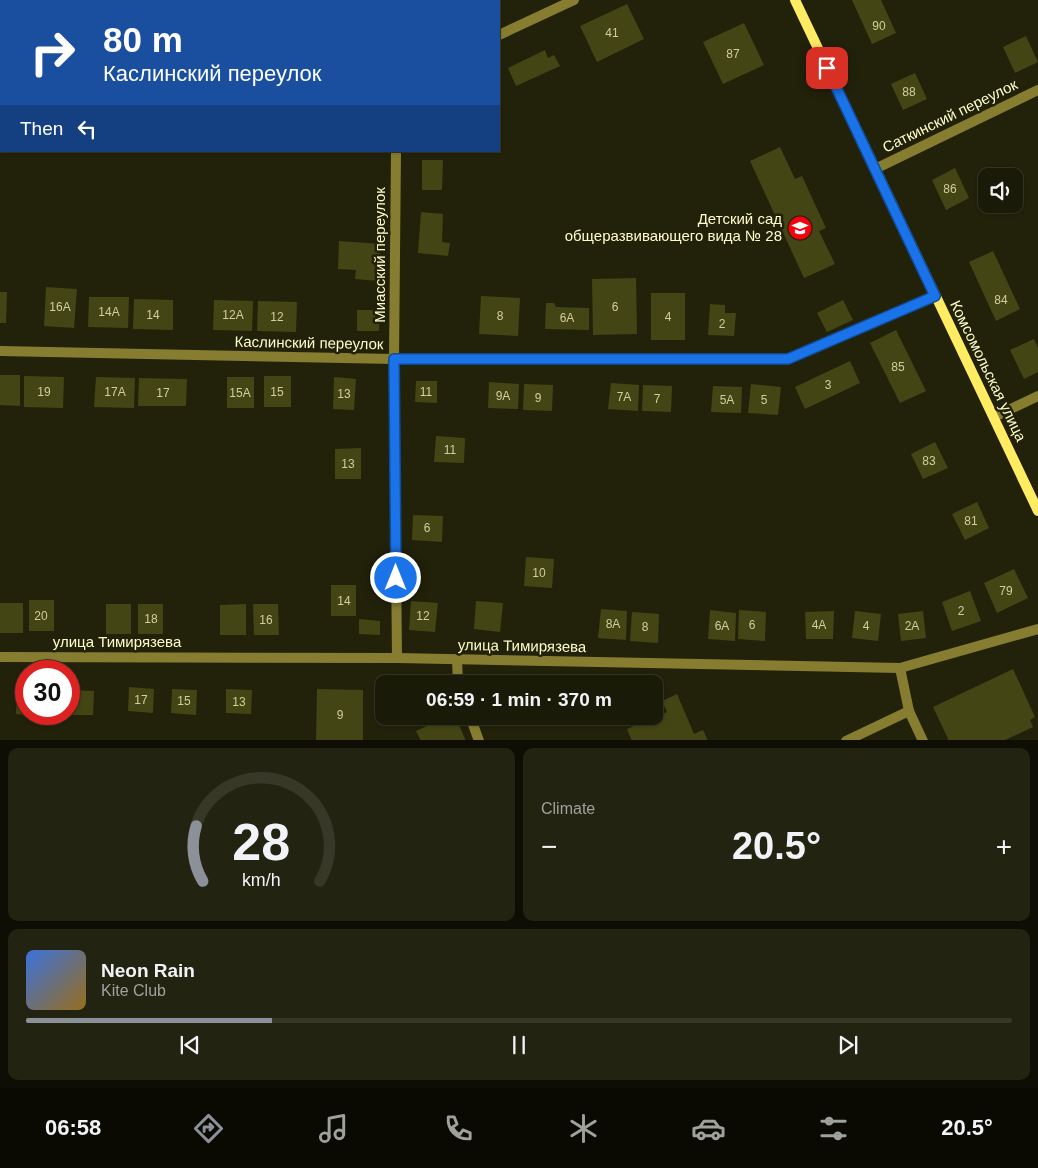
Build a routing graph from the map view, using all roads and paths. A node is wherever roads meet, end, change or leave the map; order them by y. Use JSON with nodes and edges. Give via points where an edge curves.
{"nodes":[{"id":1,"x":574,"y":0,"type":"edge"},
{"id":2,"x":795,"y":0,"type":"edge"},
{"id":3,"x":500,"y":35,"type":"edge"},
{"id":4,"x":1038,"y":90,"type":"edge"},
{"id":5,"x":396,"y":152,"type":"edge"},
{"id":6,"x":875,"y":169,"type":"junction"},
{"id":7,"x":935,"y":296,"type":"junction"},
{"id":8,"x":0,"y":351,"type":"edge"},
{"id":9,"x":394,"y":359,"type":"junction"},
{"id":10,"x":1038,"y":396,"type":"edge"},
{"id":11,"x":994,"y":417,"type":"junction"},
{"id":12,"x":1038,"y":511,"type":"edge"},
{"id":13,"x":1038,"y":628,"type":"edge"},
{"id":14,"x":0,"y":656,"type":"edge"},
{"id":15,"x":397,"y":658,"type":"junction"},
{"id":16,"x":457,"y":660,"type":"junction"},
{"id":17,"x":900,"y":668,"type":"junction"},
{"id":18,"x":458,"y":675,"type":"edge"},
{"id":19,"x":909,"y":711,"type":"junction"},
{"id":20,"x":473,"y":725,"type":"edge"},
{"id":21,"x":479,"y":740,"type":"edge"},
{"id":22,"x":846,"y":740,"type":"edge"},
{"id":23,"x":923,"y":740,"type":"edge"}],
"edges":[{"from":1,"to":3,"type":"street"},
{"from":2,"to":6,"type":"street","name":"Комсомольская улица"},
{"from":4,"to":6,"type":"street","name":"Саткинский переулок"},
{"from":5,"to":9,"type":"street","name":"Миасский переулок"},
{"from":6,"to":7,"type":"street","name":"Комсомольская улица"},
{"from":7,"to":9,"type":"street","name":"Каслинский переулок","via":[[788,359]]},
{"from":7,"to":11,"type":"street","name":"Комсомольская улица"},
{"from":8,"to":9,"type":"street","name":"Каслинский переулок"},
{"from":9,"to":15,"type":"street","name":"Миасский переулок"},
{"from":10,"to":11,"type":"street"},
{"from":11,"to":12,"type":"street","name":"Комсомольская улица"},
{"from":13,"to":17,"type":"street","name":"улица Тимирязева"},
{"from":14,"to":15,"type":"street","name":"улица Тимирязева"},
{"from":15,"to":16,"type":"street","name":"улица Тимирязева"},
{"from":16,"to":17,"type":"street","name":"улица Тимирязева"},
{"from":16,"to":18,"type":"street"},
{"from":17,"to":19,"type":"street"},
{"from":19,"to":22,"type":"street"},
{"from":19,"to":23,"type":"street"},
{"from":20,"to":21,"type":"street"}]}
